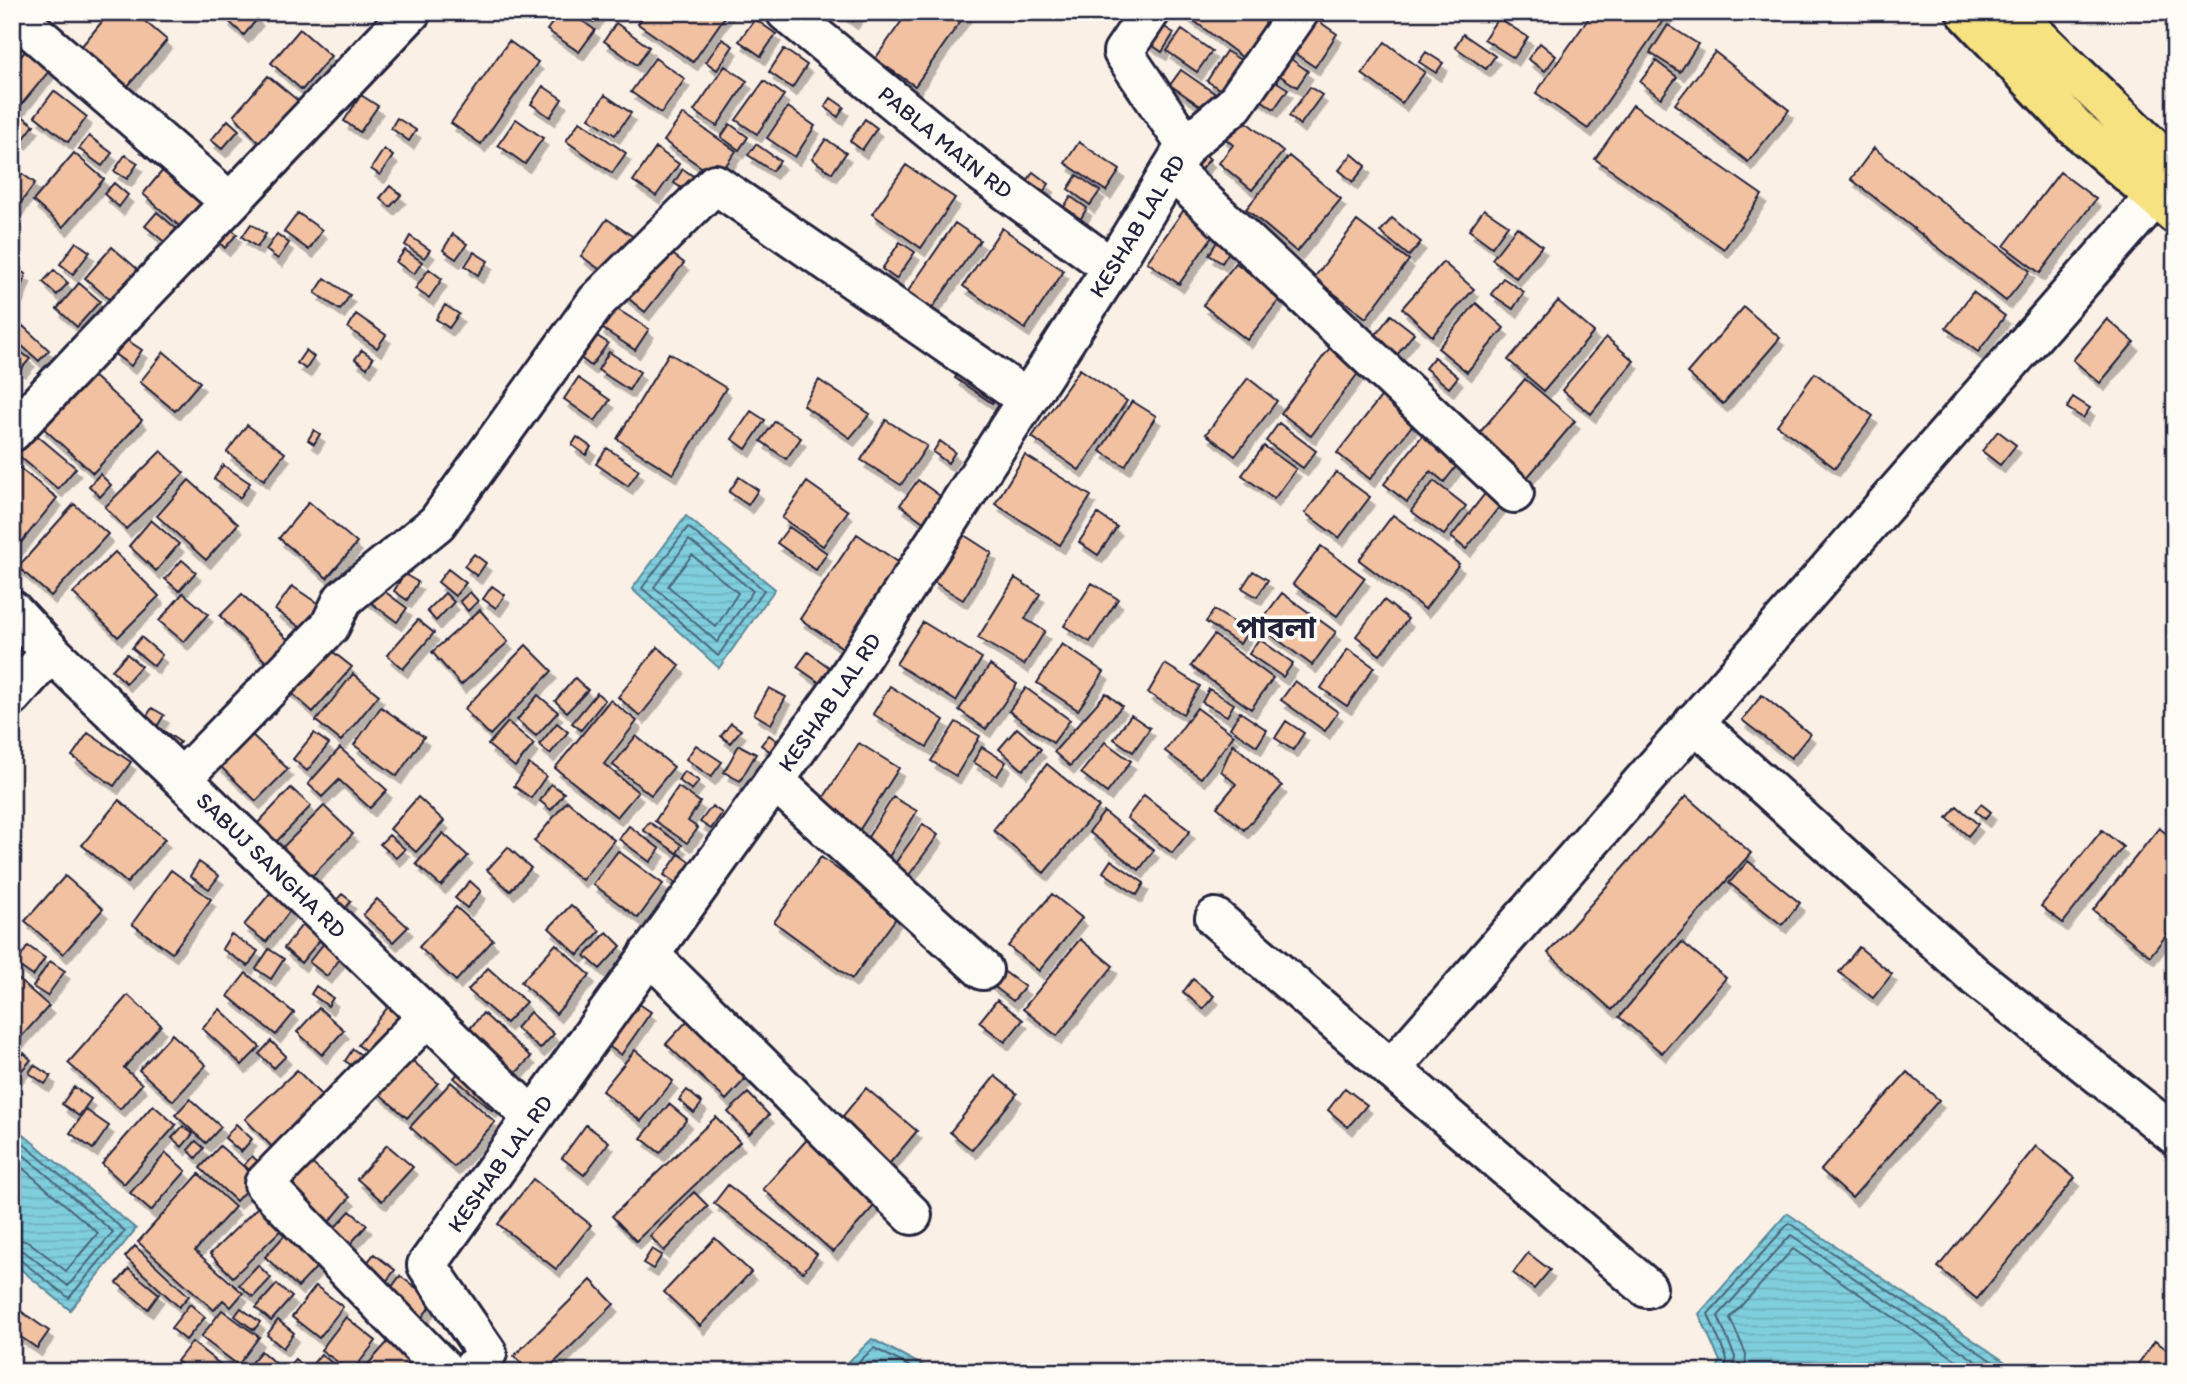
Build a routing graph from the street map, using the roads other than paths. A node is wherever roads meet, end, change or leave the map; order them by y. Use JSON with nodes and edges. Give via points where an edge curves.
{"nodes":[{"id":1,"x":411,"y":12,"type":"edge"},
{"id":2,"x":786,"y":12,"type":"edge"},
{"id":3,"x":1150,"y":12,"type":"edge"},
{"id":4,"x":1299,"y":12,"type":"edge"},
{"id":5,"x":1966,"y":12,"type":"edge"},
{"id":6,"x":2012,"y":12,"type":"edge"},
{"id":7,"x":12,"y":13,"type":"edge"},
{"id":8,"x":1179,"y":157,"type":"junction"},
{"id":9,"x":2168,"y":193,"type":"edge"},
{"id":10,"x":230,"y":202,"type":"junction"},
{"id":11,"x":1112,"y":268,"type":"junction"},
{"id":12,"x":1027,"y":399,"type":"junction"},
{"id":13,"x":12,"y":432,"type":"edge"},
{"id":14,"x":1514,"y":493,"type":"dead end"},
{"id":15,"x":12,"y":610,"type":"edge"},
{"id":16,"x":51,"y":652,"type":"junction"},
{"id":17,"x":12,"y":696,"type":"edge"},
{"id":18,"x":1695,"y":722,"type":"junction"},
{"id":19,"x":182,"y":778,"type":"junction"},
{"id":20,"x":774,"y":780,"type":"junction"},
{"id":21,"x":1215,"y":918,"type":"dead end"},
{"id":22,"x":649,"y":954,"type":"junction"},
{"id":23,"x":984,"y":970,"type":"dead end"},
{"id":24,"x":428,"y":1016,"type":"junction"},
{"id":25,"x":1391,"y":1069,"type":"junction"},
{"id":26,"x":533,"y":1117,"type":"junction"},
{"id":27,"x":2175,"y":1135,"type":"edge"},
{"id":28,"x":912,"y":1215,"type":"dead end"},
{"id":29,"x":1647,"y":1288,"type":"dead end"},
{"id":30,"x":446,"y":1372,"type":"edge"},
{"id":31,"x":470,"y":1372,"type":"edge"}],
"edges":[{"from":1,"to":10,"type":"street"},
{"from":2,"to":11,"type":"street","name":"PABLA MAIN RD","via":[[981,172]]},
{"from":3,"to":8,"type":"street","name":"KESHAB LAL RD","via":[[1123,52]]},
{"from":4,"to":8,"type":"street","via":[[1234,105]]},
{"from":5,"to":9,"type":"main road","via":[[2075,127]]},
{"from":6,"to":9,"type":"main road"},
{"from":7,"to":10,"type":"street"},
{"from":8,"to":11,"type":"street","name":"KESHAB LAL RD"},
{"from":8,"to":14,"type":"street"},
{"from":9,"to":18,"type":"street"},
{"from":10,"to":13,"type":"street"},
{"from":11,"to":12,"type":"street","name":"KESHAB LAL RD"},
{"from":12,"to":19,"type":"street","via":[[715,184],[597,301],[437,523],[343,599],[330,626]]},
{"from":12,"to":20,"type":"street","name":"KESHAB LAL RD","via":[[841,688]]},
{"from":15,"to":16,"type":"street","name":"SABUJ SANGHA RD"},
{"from":16,"to":17,"type":"street"},
{"from":16,"to":19,"type":"street","name":"SABUJ SANGHA RD"},
{"from":18,"to":25,"type":"street"},
{"from":18,"to":27,"type":"street","via":[[1976,977]]},
{"from":19,"to":24,"type":"street","name":"SABUJ SANGHA RD"},
{"from":20,"to":22,"type":"street","name":"KESHAB LAL RD"},
{"from":20,"to":23,"type":"street"},
{"from":21,"to":25,"type":"street"},
{"from":22,"to":26,"type":"street","name":"KESHAB LAL RD"},
{"from":22,"to":28,"type":"street"},
{"from":24,"to":26,"type":"street","name":"SABUJ SANGHA RD"},
{"from":24,"to":30,"type":"street","via":[[264,1184]]},
{"from":25,"to":29,"type":"street"},
{"from":26,"to":31,"type":"street","name":"KESHAB LAL RD","via":[[427,1265],[487,1353]]}]}
